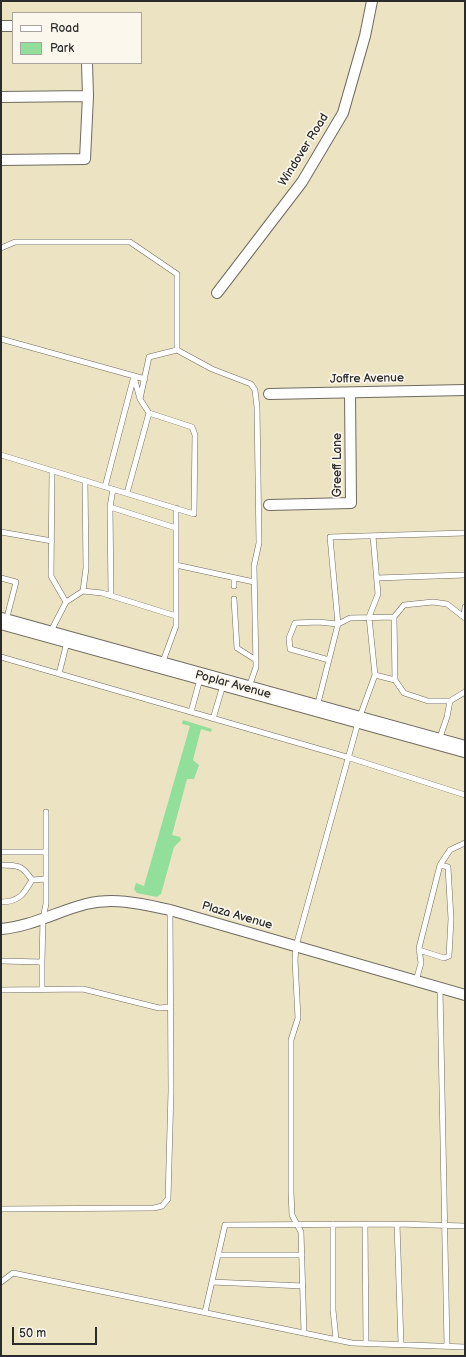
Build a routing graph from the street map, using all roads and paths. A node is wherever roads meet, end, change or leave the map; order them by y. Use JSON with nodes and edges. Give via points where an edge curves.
{"nodes":[{"id":1,"x":372,"y":1,"type":"edge"},
{"id":2,"x":1,"y":26,"type":"edge"},
{"id":3,"x":12,"y":26,"type":"edge"},
{"id":4,"x":87,"y":64,"type":"edge"},
{"id":5,"x":88,"y":96,"type":"junction"},
{"id":6,"x":1,"y":98,"type":"edge"},
{"id":7,"x":1,"y":160,"type":"edge"},
{"id":8,"x":1,"y":248,"type":"edge"},
{"id":9,"x":217,"y":293,"type":"dead end"},
{"id":10,"x":1,"y":339,"type":"edge"},
{"id":11,"x":177,"y":350,"type":"junction"},
{"id":12,"x":134,"y":376,"type":"junction"},
{"id":13,"x":145,"y":379,"type":"junction"},
{"id":14,"x":465,"y":390,"type":"edge"},
{"id":15,"x":350,"y":393,"type":"junction"},
{"id":16,"x":269,"y":394,"type":"dead end"},
{"id":17,"x":140,"y":399,"type":"junction"},
{"id":18,"x":149,"y":412,"type":"junction"},
{"id":19,"x":1,"y":455,"type":"edge"},
{"id":20,"x":52,"y":471,"type":"junction"},
{"id":21,"x":85,"y":481,"type":"junction"},
{"id":22,"x":105,"y":487,"type":"junction"},
{"id":23,"x":114,"y":490,"type":"junction"},
{"id":24,"x":127,"y":493,"type":"junction"},
{"id":25,"x":269,"y":505,"type":"dead end"},
{"id":26,"x":110,"y":507,"type":"junction"},
{"id":27,"x":176,"y":508,"type":"junction"},
{"id":28,"x":176,"y":528,"type":"junction"},
{"id":29,"x":1,"y":532,"type":"edge"},
{"id":30,"x":465,"y":533,"type":"edge"},
{"id":31,"x":373,"y":536,"type":"junction"},
{"id":32,"x":52,"y":541,"type":"junction"},
{"id":33,"x":176,"y":565,"type":"junction"},
{"id":34,"x":465,"y":575,"type":"edge"},
{"id":35,"x":1,"y":578,"type":"edge"},
{"id":36,"x":377,"y":578,"type":"junction"},
{"id":37,"x":234,"y":579,"type":"junction"},
{"id":38,"x":254,"y":582,"type":"junction"},
{"id":39,"x":234,"y":586,"type":"dead end"},
{"id":40,"x":83,"y":591,"type":"junction"},
{"id":41,"x":112,"y":596,"type":"junction"},
{"id":42,"x":234,"y":599,"type":"dead end"},
{"id":43,"x":66,"y":602,"type":"junction"},
{"id":44,"x":465,"y":607,"type":"edge"},
{"id":45,"x":176,"y":616,"type":"junction"},
{"id":46,"x":369,"y":617,"type":"junction"},
{"id":47,"x":394,"y":617,"type":"junction"},
{"id":48,"x":465,"y":618,"type":"edge"},
{"id":49,"x":3,"y":621,"type":"edge"},
{"id":50,"x":338,"y":624,"type":"junction"},
{"id":51,"x":50,"y":634,"type":"junction"},
{"id":52,"x":67,"y":639,"type":"junction"},
{"id":53,"x":1,"y":658,"type":"edge"},
{"id":54,"x":256,"y":660,"type":"junction"},
{"id":55,"x":329,"y":660,"type":"junction"},
{"id":56,"x":162,"y":665,"type":"junction"},
{"id":57,"x":59,"y":674,"type":"junction"},
{"id":58,"x":201,"y":676,"type":"junction"},
{"id":59,"x":375,"y":676,"type":"junction"},
{"id":60,"x":395,"y":680,"type":"junction"},
{"id":61,"x":223,"y":682,"type":"junction"},
{"id":62,"x":248,"y":689,"type":"junction"},
{"id":63,"x":465,"y":692,"type":"edge"},
{"id":64,"x":450,"y":701,"type":"junction"},
{"id":65,"x":316,"y":708,"type":"junction"},
{"id":66,"x":191,"y":712,"type":"junction"},
{"id":67,"x":213,"y":719,"type":"junction"},
{"id":68,"x":359,"y":719,"type":"junction"},
{"id":69,"x":438,"y":741,"type":"junction"},
{"id":70,"x":465,"y":749,"type":"edge"},
{"id":71,"x":350,"y":758,"type":"junction"},
{"id":72,"x":465,"y":795,"type":"edge"},
{"id":73,"x":46,"y":812,"type":"dead end"},
{"id":74,"x":465,"y":843,"type":"edge"},
{"id":75,"x":1,"y":852,"type":"edge"},
{"id":76,"x":46,"y":852,"type":"junction"},
{"id":77,"x":1,"y":865,"type":"edge"},
{"id":78,"x":440,"y":865,"type":"junction"},
{"id":79,"x":46,"y":879,"type":"junction"},
{"id":80,"x":32,"y":880,"type":"junction"},
{"id":81,"x":1,"y":902,"type":"edge"},
{"id":82,"x":170,"y":910,"type":"junction"},
{"id":83,"x":43,"y":918,"type":"junction"},
{"id":84,"x":1,"y":929,"type":"edge"},
{"id":85,"x":296,"y":946,"type":"junction"},
{"id":86,"x":419,"y":950,"type":"junction"},
{"id":87,"x":1,"y":961,"type":"edge"},
{"id":88,"x":42,"y":962,"type":"junction"},
{"id":89,"x":416,"y":981,"type":"junction"},
{"id":90,"x":440,"y":988,"type":"junction"},
{"id":91,"x":1,"y":990,"type":"edge"},
{"id":92,"x":42,"y":990,"type":"junction"},
{"id":93,"x":465,"y":994,"type":"edge"},
{"id":94,"x":171,"y":1007,"type":"junction"},
{"id":95,"x":1,"y":1209,"type":"edge"},
{"id":96,"x":297,"y":1224,"type":"junction"},
{"id":97,"x":333,"y":1224,"type":"junction"},
{"id":98,"x":365,"y":1224,"type":"junction"},
{"id":99,"x":397,"y":1224,"type":"junction"},
{"id":100,"x":444,"y":1225,"type":"junction"},
{"id":101,"x":465,"y":1226,"type":"edge"},
{"id":102,"x":218,"y":1255,"type":"junction"},
{"id":103,"x":302,"y":1255,"type":"junction"},
{"id":104,"x":1,"y":1282,"type":"edge"},
{"id":105,"x":212,"y":1282,"type":"junction"},
{"id":106,"x":303,"y":1286,"type":"junction"},
{"id":107,"x":205,"y":1312,"type":"junction"},
{"id":108,"x":304,"y":1333,"type":"junction"},
{"id":109,"x":336,"y":1339,"type":"junction"},
{"id":110,"x":366,"y":1343,"type":"junction"},
{"id":111,"x":401,"y":1344,"type":"junction"},
{"id":112,"x":446,"y":1346,"type":"junction"},
{"id":113,"x":465,"y":1347,"type":"edge"}],
"edges":[{"from":1,"to":9,"type":"street","name":"Windover Road","via":[[343,113],[302,182]]},
{"from":2,"to":3,"type":"street"},
{"from":4,"to":5,"type":"street"},
{"from":5,"to":6,"type":"street"},
{"from":5,"to":7,"type":"street","via":[[85,159]]},
{"from":8,"to":11,"type":"lane","via":[[15,242],[130,242],[142,248],[177,274]]},
{"from":10,"to":12,"type":"lane"},
{"from":11,"to":13,"type":"lane","via":[[149,357]]},
{"from":11,"to":38,"type":"lane","via":[[212,369],[251,384],[255,390],[258,407],[259,543],[254,566]]},
{"from":12,"to":13,"type":"lane"},
{"from":12,"to":17,"type":"lane"},
{"from":12,"to":22,"type":"lane"},
{"from":13,"to":17,"type":"lane"},
{"from":14,"to":15,"type":"street","name":"Joffre Avenue"},
{"from":15,"to":16,"type":"street","name":"Joffre Avenue"},
{"from":15,"to":25,"type":"street","name":"Greeff Lane","via":[[351,503]]},
{"from":17,"to":18,"type":"lane"},
{"from":18,"to":24,"type":"lane"},
{"from":18,"to":27,"type":"lane","via":[[192,427],[195,435],[194,514]]},
{"from":19,"to":20,"type":"lane"},
{"from":20,"to":21,"type":"lane"},
{"from":20,"to":32,"type":"lane"},
{"from":21,"to":22,"type":"lane"},
{"from":21,"to":40,"type":"lane","via":[[86,568]]},
{"from":22,"to":23,"type":"lane"},
{"from":23,"to":24,"type":"lane"},
{"from":23,"to":26,"type":"lane"},
{"from":24,"to":27,"type":"lane"},
{"from":26,"to":28,"type":"lane"},
{"from":26,"to":41,"type":"lane"},
{"from":27,"to":28,"type":"lane"},
{"from":28,"to":33,"type":"lane"},
{"from":29,"to":32,"type":"lane"},
{"from":30,"to":31,"type":"lane"},
{"from":31,"to":36,"type":"lane"},
{"from":31,"to":50,"type":"lane","via":[[330,537]]},
{"from":32,"to":43,"type":"lane","via":[[52,576]]},
{"from":33,"to":37,"type":"lane"},
{"from":33,"to":45,"type":"lane"},
{"from":34,"to":36,"type":"lane"},
{"from":35,"to":49,"type":"lane","via":[[16,582]]},
{"from":36,"to":46,"type":"lane","via":[[378,594]]},
{"from":37,"to":38,"type":"lane"},
{"from":37,"to":39,"type":"lane"},
{"from":38,"to":54,"type":"lane"},
{"from":40,"to":41,"type":"lane"},
{"from":40,"to":43,"type":"lane"},
{"from":41,"to":45,"type":"lane"},
{"from":42,"to":54,"type":"lane","via":[[237,648]]},
{"from":43,"to":51,"type":"lane"},
{"from":44,"to":48,"type":"lane"},
{"from":45,"to":56,"type":"lane","via":[[176,626]]},
{"from":46,"to":47,"type":"lane"},
{"from":46,"to":50,"type":"lane","via":[[350,618]]},
{"from":46,"to":59,"type":"lane"},
{"from":47,"to":48,"type":"lane","via":[[404,605],[433,602],[447,604]]},
{"from":47,"to":60,"type":"lane"},
{"from":49,"to":51,"type":"main road","name":"Poplar Avenue"},
{"from":50,"to":55,"type":"lane"},
{"from":50,"to":55,"type":"lane","via":[[295,623],[289,638],[290,649]]},
{"from":51,"to":52,"type":"main road","name":"Poplar Avenue"},
{"from":52,"to":56,"type":"main road","name":"Poplar Avenue"},
{"from":52,"to":57,"type":"lane"},
{"from":53,"to":57,"type":"lane"},
{"from":54,"to":62,"type":"lane"},
{"from":55,"to":65,"type":"lane"},
{"from":56,"to":58,"type":"main road","name":"Poplar Avenue"},
{"from":57,"to":66,"type":"lane"},
{"from":58,"to":61,"type":"main road","name":"Poplar Avenue"},
{"from":58,"to":66,"type":"lane"},
{"from":59,"to":60,"type":"lane"},
{"from":59,"to":68,"type":"lane"},
{"from":60,"to":64,"type":"lane","via":[[404,693],[428,701]]},
{"from":61,"to":62,"type":"main road","name":"Poplar Avenue"},
{"from":61,"to":67,"type":"lane"},
{"from":62,"to":65,"type":"main road","name":"Poplar Avenue"},
{"from":63,"to":64,"type":"lane"},
{"from":64,"to":69,"type":"lane"},
{"from":65,"to":68,"type":"main road","name":"Poplar Avenue"},
{"from":66,"to":67,"type":"lane"},
{"from":67,"to":71,"type":"lane"},
{"from":68,"to":69,"type":"main road","name":"Poplar Avenue"},
{"from":68,"to":71,"type":"lane"},
{"from":69,"to":70,"type":"main road","name":"Poplar Avenue"},
{"from":71,"to":72,"type":"lane"},
{"from":71,"to":85,"type":"lane"},
{"from":73,"to":76,"type":"lane"},
{"from":74,"to":78,"type":"lane","via":[[450,850]]},
{"from":75,"to":76,"type":"lane"},
{"from":76,"to":79,"type":"lane"},
{"from":77,"to":80,"type":"lane","via":[[24,868]]},
{"from":78,"to":86,"type":"lane"},
{"from":78,"to":86,"type":"lane","via":[[448,867],[451,919],[449,956],[444,958]]},
{"from":79,"to":80,"type":"lane"},
{"from":79,"to":83,"type":"lane"},
{"from":80,"to":81,"type":"lane","via":[[24,894],[10,902]]},
{"from":82,"to":83,"type":"street","name":"Plaza Avenue","via":[[135,902],[107,901],[86,904]]},
{"from":82,"to":85,"type":"street","name":"Plaza Avenue"},
{"from":82,"to":94,"type":"lane"},
{"from":83,"to":84,"type":"street","name":"Plaza Avenue"},
{"from":83,"to":88,"type":"lane"},
{"from":85,"to":89,"type":"street","name":"Plaza Avenue"},
{"from":85,"to":96,"type":"lane","via":[[298,1018],[291,1040],[291,1162],[292,1215]]},
{"from":86,"to":89,"type":"lane","via":[[422,963]]},
{"from":87,"to":88,"type":"lane"},
{"from":88,"to":92,"type":"lane"},
{"from":89,"to":90,"type":"street","name":"Plaza Avenue"},
{"from":90,"to":93,"type":"street","name":"Plaza Avenue"},
{"from":90,"to":100,"type":"lane"},
{"from":91,"to":92,"type":"lane"},
{"from":92,"to":94,"type":"lane","via":[[83,989],[159,1008]]},
{"from":94,"to":95,"type":"lane","via":[[169,1192],[166,1203],[154,1208]]},
{"from":96,"to":97,"type":"lane"},
{"from":96,"to":102,"type":"lane","via":[[225,1225]]},
{"from":96,"to":103,"type":"lane","via":[[301,1232]]},
{"from":97,"to":98,"type":"lane"},
{"from":97,"to":109,"type":"lane","via":[[333,1310]]},
{"from":98,"to":99,"type":"lane"},
{"from":98,"to":110,"type":"lane"},
{"from":99,"to":100,"type":"lane"},
{"from":99,"to":111,"type":"lane"},
{"from":100,"to":101,"type":"lane"},
{"from":100,"to":112,"type":"lane"},
{"from":102,"to":103,"type":"lane"},
{"from":102,"to":105,"type":"lane"},
{"from":103,"to":106,"type":"lane"},
{"from":104,"to":107,"type":"lane","via":[[14,1273]]},
{"from":105,"to":106,"type":"lane"},
{"from":105,"to":107,"type":"lane"},
{"from":106,"to":108,"type":"lane"},
{"from":107,"to":108,"type":"lane"},
{"from":108,"to":109,"type":"lane"},
{"from":109,"to":110,"type":"lane"},
{"from":110,"to":111,"type":"lane"},
{"from":111,"to":112,"type":"lane"},
{"from":112,"to":113,"type":"lane"}]}
